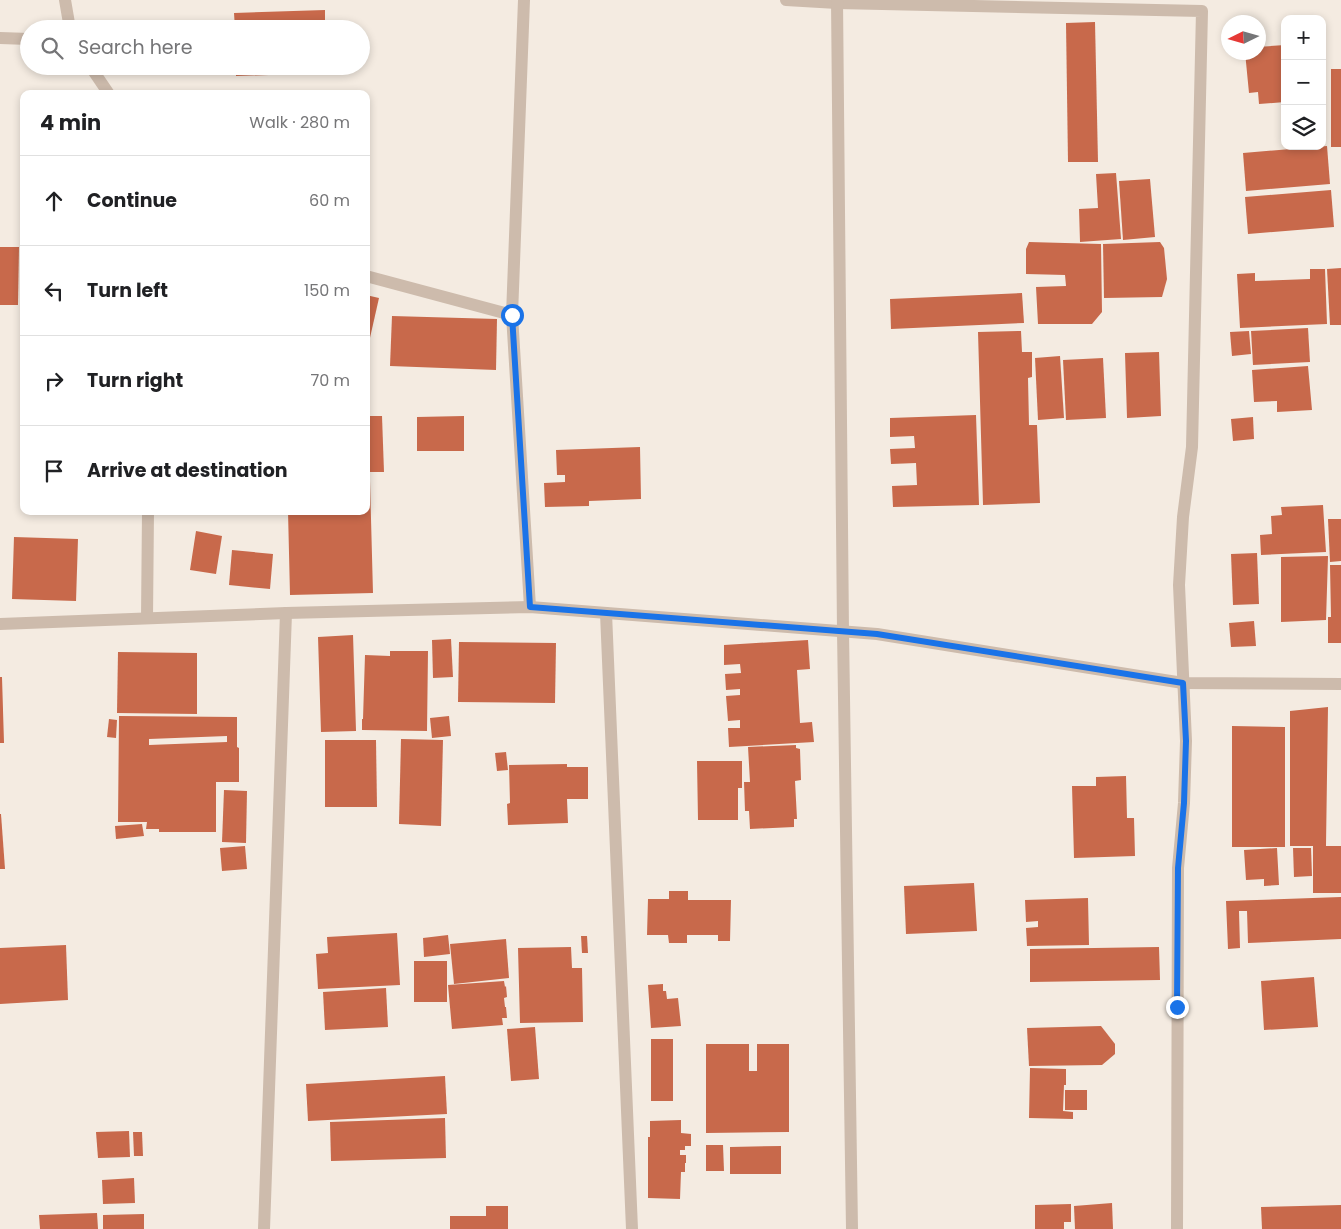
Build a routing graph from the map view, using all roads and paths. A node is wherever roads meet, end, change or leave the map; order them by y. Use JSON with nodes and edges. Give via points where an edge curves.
{"nodes":[{"id":1,"x":65,"y":0,"type":"edge"},
{"id":2,"x":524,"y":0,"type":"edge"},
{"id":3,"x":786,"y":0,"type":"edge"},
{"id":4,"x":838,"y":2,"type":"edge"},
{"id":5,"x":68,"y":20,"type":"edge"},
{"id":6,"x":0,"y":38,"type":"edge"},
{"id":7,"x":20,"y":39,"type":"edge"},
{"id":8,"x":96,"y":75,"type":"edge"},
{"id":9,"x":106,"y":90,"type":"edge"},
{"id":10,"x":370,"y":277,"type":"edge"},
{"id":11,"x":512,"y":315,"type":"junction"},
{"id":12,"x":148,"y":515,"type":"edge"},
{"id":13,"x":530,"y":607,"type":"junction"},
{"id":14,"x":286,"y":613,"type":"junction"},
{"id":15,"x":606,"y":613,"type":"junction"},
{"id":16,"x":147,"y":618,"type":"junction"},
{"id":17,"x":0,"y":624,"type":"edge"},
{"id":18,"x":843,"y":631,"type":"junction"},
{"id":19,"x":1183,"y":683,"type":"junction"},
{"id":20,"x":1341,"y":684,"type":"edge"},
{"id":21,"x":264,"y":1229,"type":"edge"},
{"id":22,"x":632,"y":1229,"type":"edge"},
{"id":23,"x":852,"y":1229,"type":"edge"},
{"id":24,"x":1177,"y":1229,"type":"edge"}],
"edges":[{"from":1,"to":5,"type":"street"},
{"from":2,"to":11,"type":"street"},
{"from":3,"to":4,"type":"street"},
{"from":4,"to":18,"type":"street"},
{"from":4,"to":19,"type":"street","via":[[1202,11],[1192,447],[1182,517],[1179,585]]},
{"from":6,"to":7,"type":"street"},
{"from":8,"to":9,"type":"street"},
{"from":10,"to":11,"type":"street"},
{"from":11,"to":13,"type":"street"},
{"from":12,"to":16,"type":"street"},
{"from":13,"to":14,"type":"street"},
{"from":13,"to":15,"type":"street"},
{"from":14,"to":16,"type":"street"},
{"from":14,"to":21,"type":"street"},
{"from":15,"to":18,"type":"street"},
{"from":15,"to":22,"type":"street"},
{"from":16,"to":17,"type":"street"},
{"from":18,"to":19,"type":"street"},
{"from":18,"to":23,"type":"street"},
{"from":19,"to":20,"type":"street"},
{"from":19,"to":24,"type":"street","via":[[1186,741],[1178,868]]}]}
